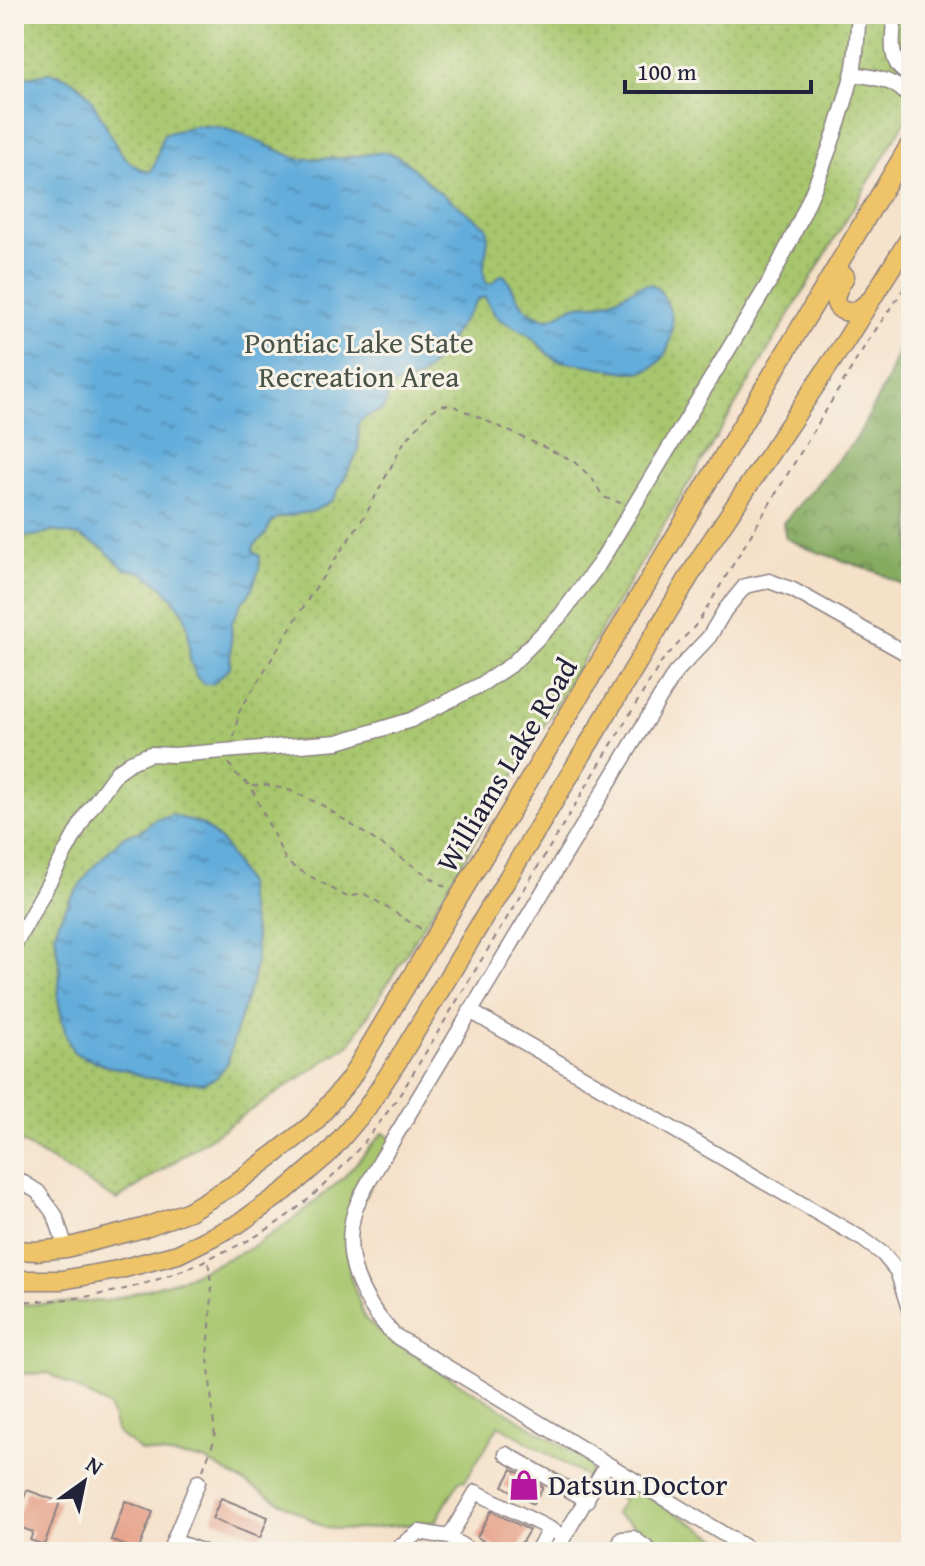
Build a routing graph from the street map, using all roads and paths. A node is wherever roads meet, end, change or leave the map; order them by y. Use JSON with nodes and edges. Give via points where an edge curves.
{"nodes":[{"id":1,"x":859,"y":14,"type":"edge"},
{"id":2,"x":895,"y":14,"type":"edge"},
{"id":3,"x":908,"y":14,"type":"edge"},
{"id":4,"x":911,"y":33,"type":"edge"},
{"id":5,"x":853,"y":74,"type":"junction"},
{"id":6,"x":911,"y":75,"type":"edge"},
{"id":7,"x":911,"y":100,"type":"edge"},
{"id":8,"x":911,"y":143,"type":"edge"},
{"id":9,"x":911,"y":166,"type":"edge"},
{"id":10,"x":911,"y":236,"type":"edge"},
{"id":11,"x":872,"y":299,"type":"junction"},
{"id":12,"x":633,"y":508,"type":"junction"},
{"id":13,"x":911,"y":656,"type":"edge"},
{"id":14,"x":229,"y":750,"type":"junction"},
{"id":15,"x":251,"y":787,"type":"junction"},
{"id":16,"x":447,"y":888,"type":"dead end"},
{"id":17,"x":422,"y":930,"type":"dead end"},
{"id":18,"x":14,"y":946,"type":"edge"},
{"id":19,"x":470,"y":1011,"type":"junction"},
{"id":20,"x":14,"y":1177,"type":"edge"},
{"id":21,"x":66,"y":1248,"type":"junction"},
{"id":22,"x":14,"y":1250,"type":"edge"},
{"id":23,"x":208,"y":1258,"type":"dead end"},
{"id":24,"x":14,"y":1269,"type":"edge"},
{"id":25,"x":14,"y":1280,"type":"edge"},
{"id":26,"x":911,"y":1315,"type":"edge"},
{"id":27,"x":506,"y":1454,"type":"dead end"},
{"id":28,"x":607,"y":1464,"type":"junction"},
{"id":29,"x":198,"y":1482,"type":"joint"},
{"id":30,"x":587,"y":1500,"type":"junction"},
{"id":31,"x":550,"y":1529,"type":"junction"},
{"id":32,"x":449,"y":1537,"type":"junction"},
{"id":33,"x":564,"y":1537,"type":"junction"},
{"id":34,"x":171,"y":1546,"type":"edge"},
{"id":35,"x":204,"y":1552,"type":"edge"},
{"id":36,"x":392,"y":1552,"type":"edge"},
{"id":37,"x":472,"y":1552,"type":"edge"},
{"id":38,"x":536,"y":1552,"type":"edge"},
{"id":39,"x":555,"y":1552,"type":"edge"},
{"id":40,"x":616,"y":1552,"type":"edge"},
{"id":41,"x":652,"y":1552,"type":"edge"},
{"id":42,"x":753,"y":1552,"type":"edge"}],
"edges":[{"from":1,"to":5,"type":"street"},
{"from":2,"to":6,"type":"street","via":[[894,59]]},
{"from":3,"to":4,"type":"path"},
{"from":5,"to":7,"type":"street","via":[[894,83]]},
{"from":5,"to":12,"type":"street","via":[[814,189],[787,249]]},
{"from":8,"to":21,"type":"main road","name":"Williams Lake Road","via":[[350,1079],[314,1123],[222,1192],[155,1224]]},
{"from":9,"to":11,"type":"main road","via":[[843,279],[835,303],[847,313]]},
{"from":10,"to":11,"type":"main road","name":"Williams Lake Road"},
{"from":11,"to":25,"type":"main road","name":"Williams Lake Road","via":[[704,552],[397,1062],[328,1154],[238,1224],[178,1254],[62,1280]]},
{"from":12,"to":14,"type":"street","via":[[560,616],[512,664],[482,684],[411,720],[338,742]]},
{"from":12,"to":14,"type":"path","via":[[603,497],[572,460],[454,406],[441,405],[403,444],[366,514],[239,712]]},
{"from":13,"to":19,"type":"street","via":[[793,590],[769,581],[745,586],[675,673]]},
{"from":14,"to":15,"type":"path","via":[[234,772]]},
{"from":14,"to":18,"type":"street","via":[[150,754],[117,772],[87,813]]},
{"from":15,"to":16,"type":"path","via":[[289,790],[322,805]]},
{"from":15,"to":17,"type":"path","via":[[287,863],[347,897],[365,894]]},
{"from":19,"to":26,"type":"street","via":[[864,1240],[897,1271]]},
{"from":19,"to":28,"type":"street","via":[[356,1209],[353,1267],[372,1307],[394,1335]]},
{"from":20,"to":21,"type":"street","via":[[38,1192],[55,1215]]},
{"from":21,"to":22,"type":"main road","name":"Williams Lake Road"},
{"from":21,"to":24,"type":"main road","via":[[72,1258],[65,1267]]},
{"from":23,"to":29,"type":"path","via":[[215,1438]]},
{"from":27,"to":30,"type":"street"},
{"from":28,"to":30,"type":"street"},
{"from":28,"to":42,"type":"street"},
{"from":29,"to":34,"type":"street"},
{"from":30,"to":33,"type":"street"},
{"from":31,"to":32,"type":"street","via":[[476,1492]]},
{"from":31,"to":33,"type":"street"},
{"from":31,"to":38,"type":"street"},
{"from":32,"to":36,"type":"street","via":[[419,1532]]},
{"from":32,"to":37,"type":"street"},
{"from":33,"to":39,"type":"street"},
{"from":34,"to":35,"type":"street"},
{"from":40,"to":41,"type":"street","via":[[622,1539],[633,1538]]}]}
